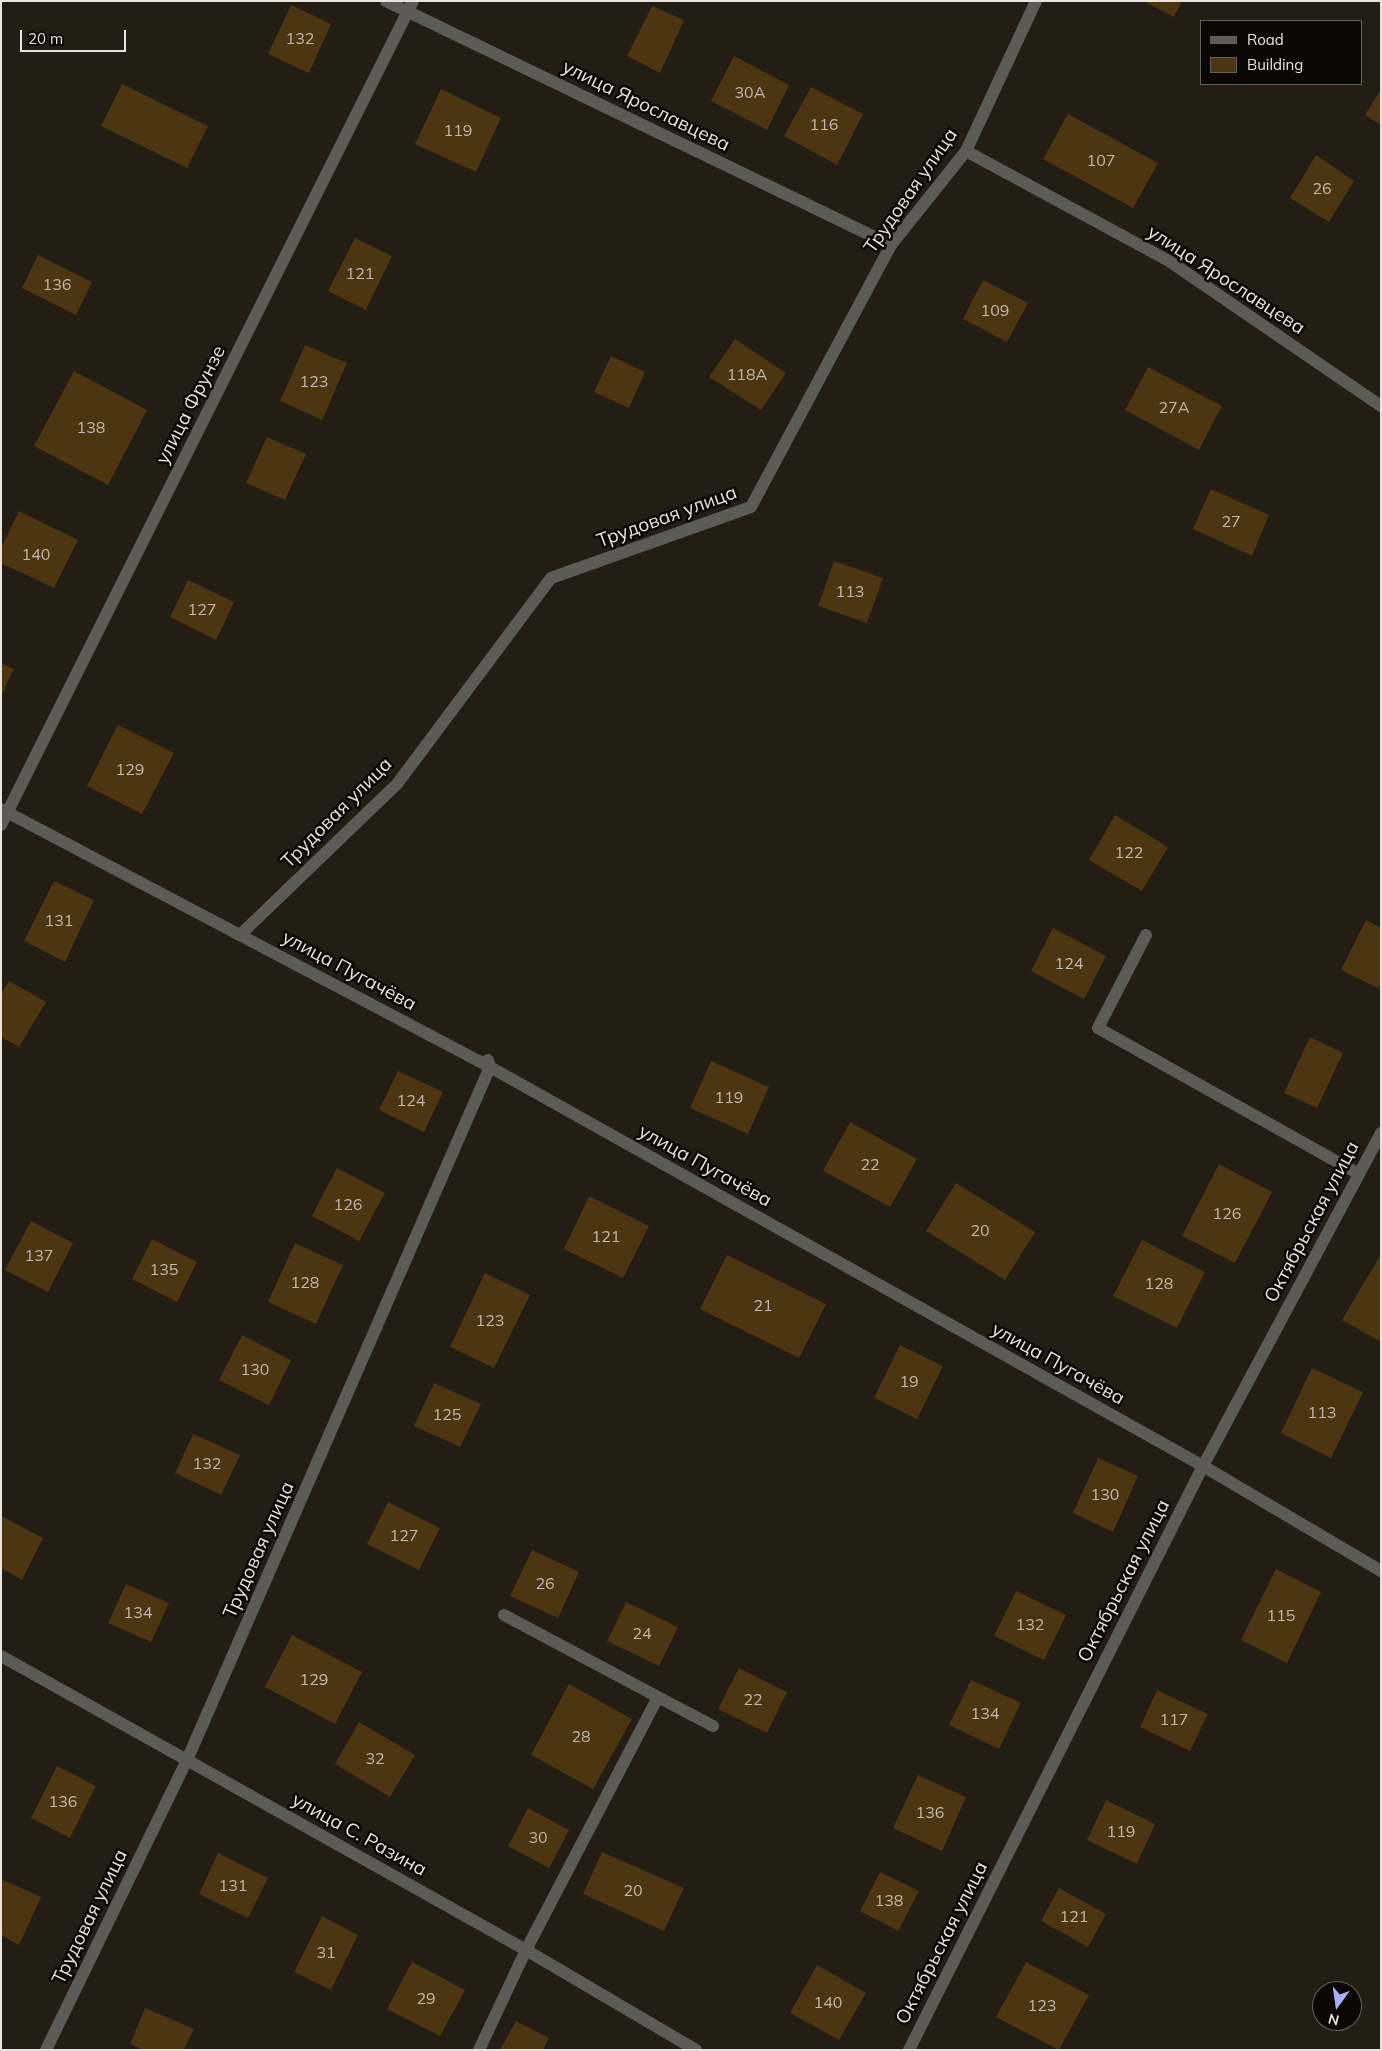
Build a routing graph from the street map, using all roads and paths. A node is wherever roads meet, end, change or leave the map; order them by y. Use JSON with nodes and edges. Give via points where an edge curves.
{"nodes":[{"id":1,"x":386,"y":1,"type":"edge"},
{"id":2,"x":1036,"y":1,"type":"edge"},
{"id":3,"x":410,"y":7,"type":"edge"},
{"id":4,"x":966,"y":151,"type":"junction"},
{"id":5,"x":891,"y":245,"type":"junction"},
{"id":6,"x":1381,"y":406,"type":"edge"},
{"id":7,"x":4,"y":811,"type":"edge"},
{"id":8,"x":1,"y":825,"type":"edge"},
{"id":9,"x":240,"y":935,"type":"junction"},
{"id":10,"x":1146,"y":935,"type":"dead end"},
{"id":11,"x":489,"y":1063,"type":"junction"},
{"id":12,"x":1381,"y":1133,"type":"edge"},
{"id":13,"x":1359,"y":1174,"type":"junction"},
{"id":14,"x":1203,"y":1466,"type":"junction"},
{"id":15,"x":1381,"y":1571,"type":"edge"},
{"id":16,"x":504,"y":1616,"type":"dead end"},
{"id":17,"x":1,"y":1656,"type":"edge"},
{"id":18,"x":658,"y":1697,"type":"junction"},
{"id":19,"x":713,"y":1726,"type":"dead end"},
{"id":20,"x":187,"y":1760,"type":"junction"},
{"id":21,"x":526,"y":1950,"type":"junction"},
{"id":22,"x":46,"y":2050,"type":"edge"},
{"id":23,"x":479,"y":2050,"type":"edge"},
{"id":24,"x":696,"y":2050,"type":"edge"},
{"id":25,"x":909,"y":2050,"type":"edge"}],
"edges":[{"from":1,"to":3,"type":"street","name":"улица Ярославцева"},
{"from":2,"to":4,"type":"street","name":"Трудовая улица"},
{"from":3,"to":5,"type":"street","name":"улица Ярославцева"},
{"from":3,"to":7,"type":"street","name":"улица Фрунзе"},
{"from":4,"to":5,"type":"street","name":"Трудовая улица"},
{"from":4,"to":6,"type":"street","name":"улица Ярославцева","via":[[1169,261]]},
{"from":5,"to":9,"type":"street","name":"Трудовая улица","via":[[751,507],[551,578],[397,784]]},
{"from":7,"to":8,"type":"street","name":"улица Фрунзе"},
{"from":7,"to":9,"type":"street","name":"улица Пугачёва"},
{"from":9,"to":11,"type":"street","name":"улица Пугачёва"},
{"from":10,"to":13,"type":"street","via":[[1098,1028]]},
{"from":11,"to":14,"type":"street","name":"улица Пугачёва"},
{"from":11,"to":20,"type":"street","name":"Трудовая улица"},
{"from":12,"to":13,"type":"street","name":"Октябрьская улица"},
{"from":13,"to":14,"type":"street","name":"Октябрьская улица"},
{"from":14,"to":15,"type":"street","name":"улица Пугачёва"},
{"from":14,"to":25,"type":"street","name":"Октябрьская улица"},
{"from":16,"to":18,"type":"street"},
{"from":17,"to":20,"type":"street","name":"улица С. Разина"},
{"from":18,"to":19,"type":"street"},
{"from":18,"to":21,"type":"street"},
{"from":20,"to":21,"type":"street","name":"улица С. Разина"},
{"from":20,"to":22,"type":"street","name":"Трудовая улица"},
{"from":21,"to":23,"type":"street"},
{"from":21,"to":24,"type":"street","name":"улица С. Разина"}]}
